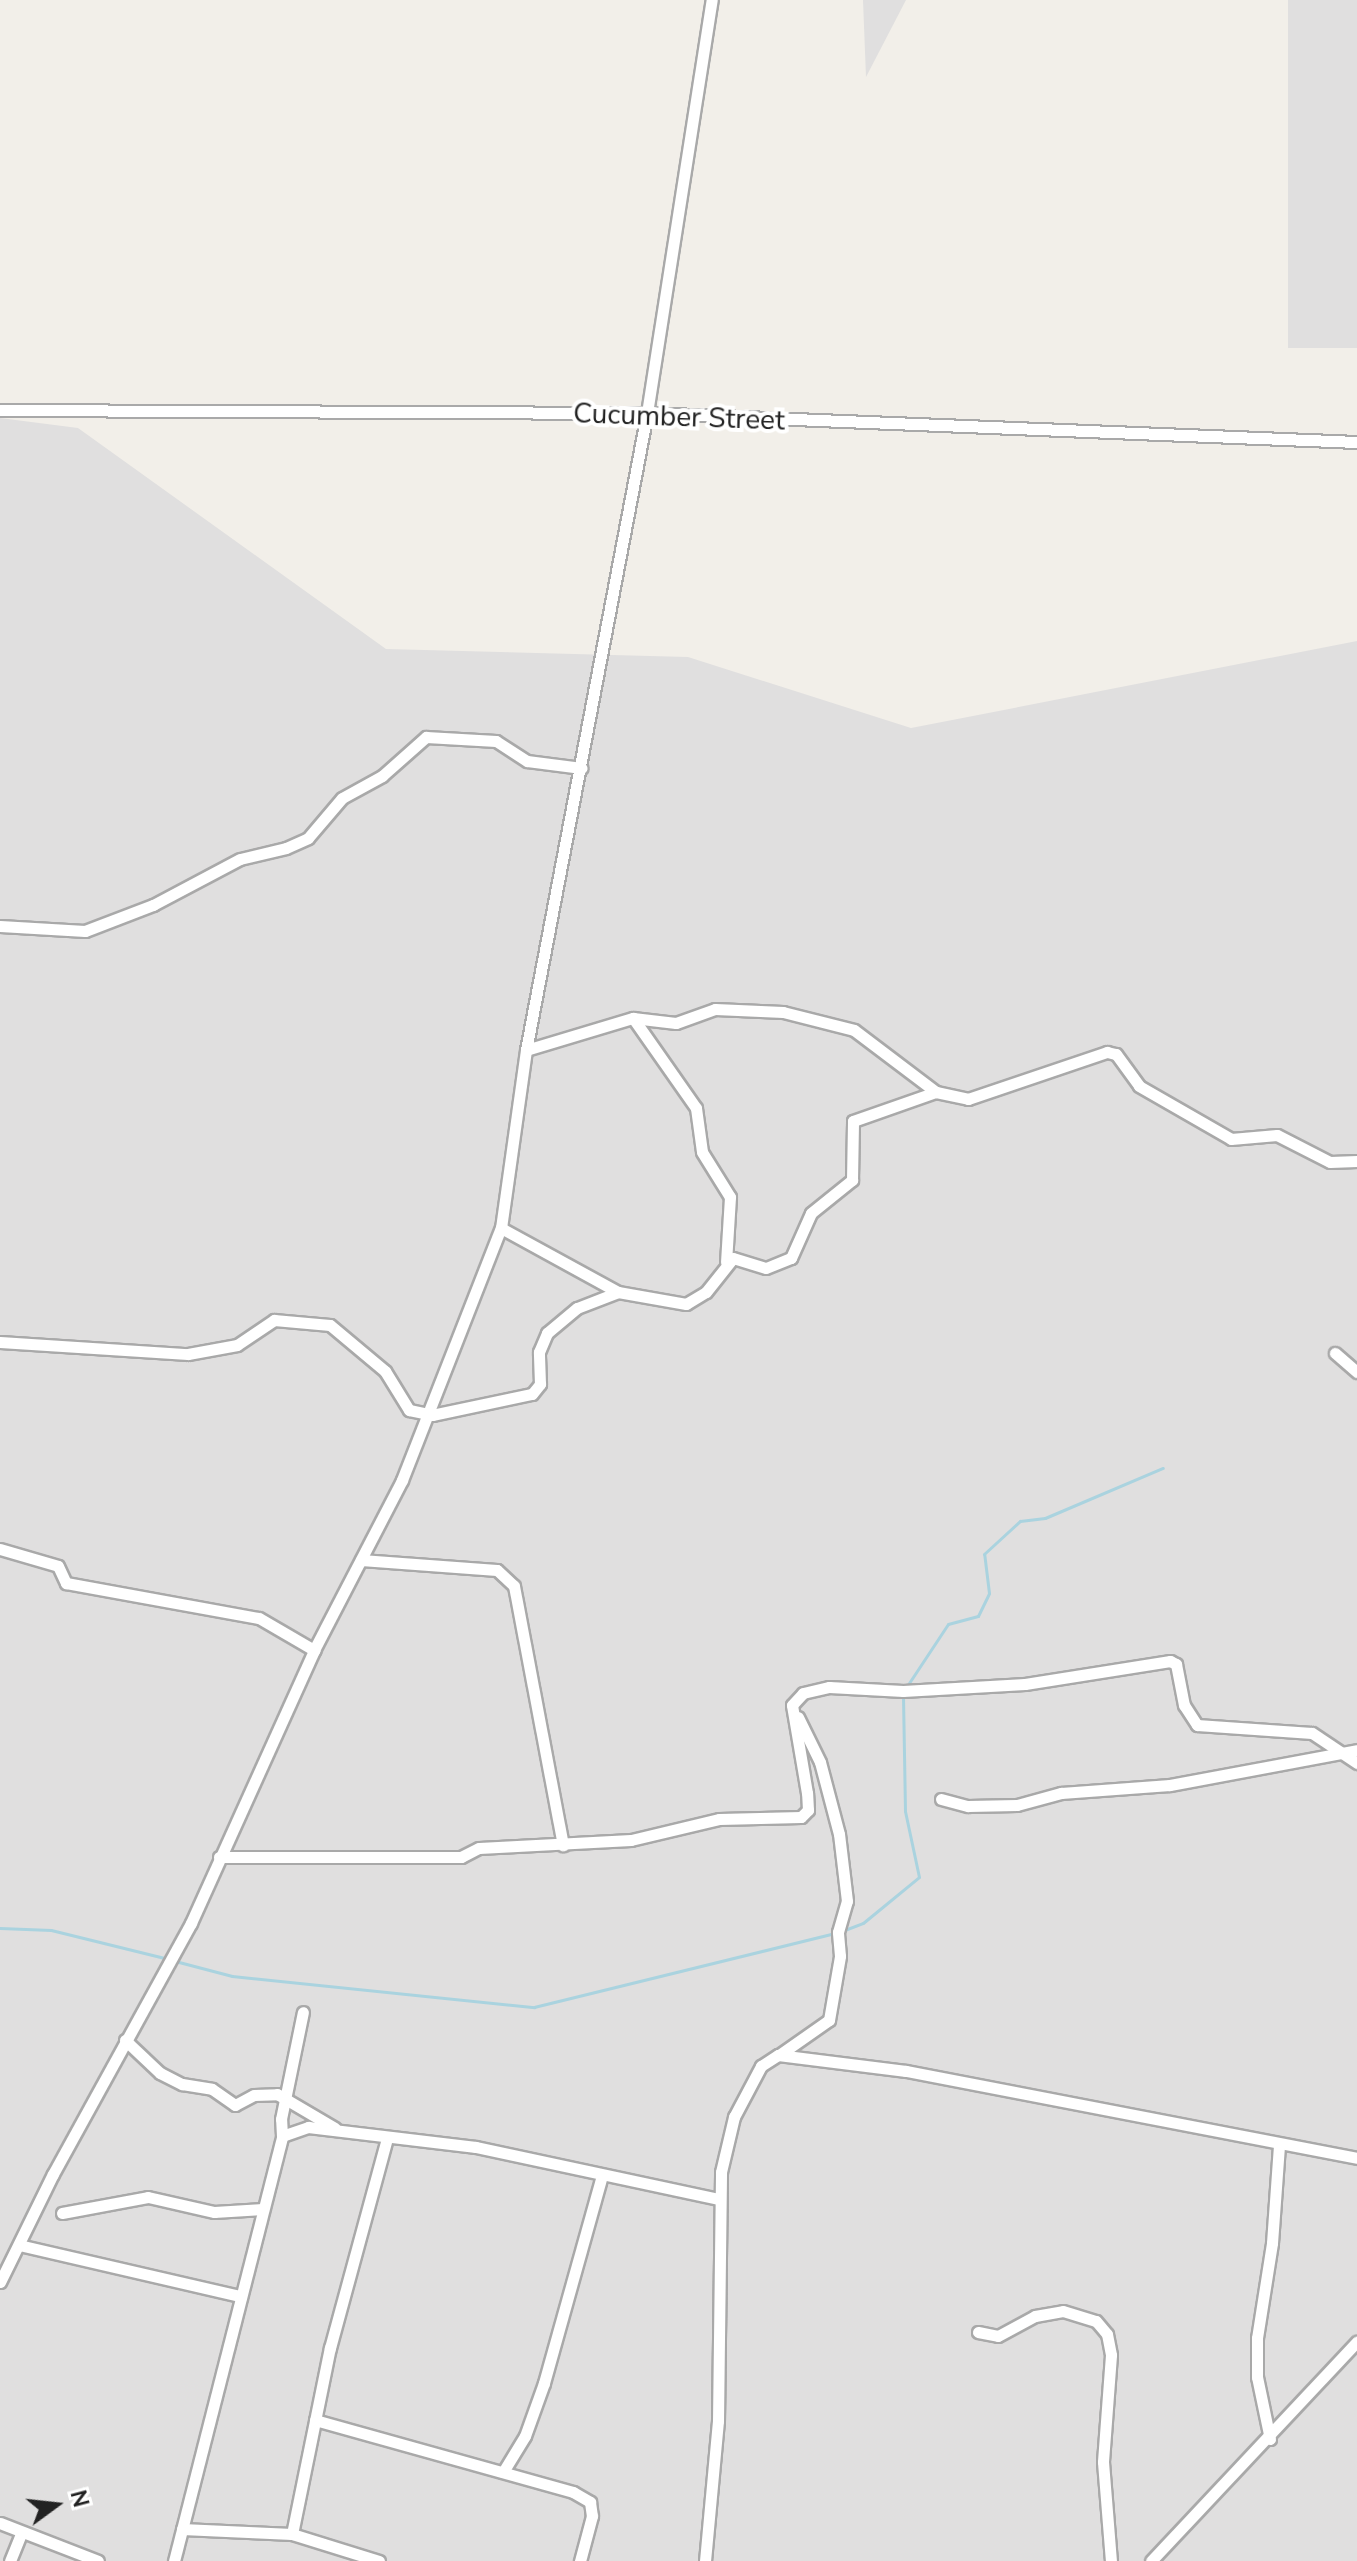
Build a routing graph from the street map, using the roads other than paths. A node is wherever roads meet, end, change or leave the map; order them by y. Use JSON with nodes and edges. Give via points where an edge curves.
{"nodes":[{"id":1,"x":712,"y":0,"type":"edge"},
{"id":2,"x":0,"y":410,"type":"edge"},
{"id":3,"x":647,"y":413,"type":"junction"},
{"id":4,"x":1357,"y":442,"type":"edge"},
{"id":5,"x":582,"y":768,"type":"junction"},
{"id":6,"x":0,"y":926,"type":"edge"},
{"id":7,"x":633,"y":1018,"type":"junction"},
{"id":8,"x":526,"y":1050,"type":"junction"},
{"id":9,"x":936,"y":1092,"type":"junction"},
{"id":10,"x":1357,"y":1161,"type":"edge"},
{"id":11,"x":501,"y":1228,"type":"junction"},
{"id":12,"x":726,"y":1262,"type":"junction"},
{"id":13,"x":618,"y":1292,"type":"junction"},
{"id":14,"x":0,"y":1342,"type":"edge"},
{"id":15,"x":1335,"y":1353,"type":"dead end"},
{"id":16,"x":1357,"y":1372,"type":"edge"},
{"id":17,"x":432,"y":1415,"type":"junction"},
{"id":18,"x":0,"y":1549,"type":"edge"},
{"id":19,"x":361,"y":1560,"type":"junction"},
{"id":20,"x":314,"y":1650,"type":"junction"},
{"id":21,"x":792,"y":1705,"type":"junction"},
{"id":22,"x":1352,"y":1751,"type":"edge"},
{"id":23,"x":1357,"y":1763,"type":"edge"},
{"id":24,"x":941,"y":1799,"type":"dead end"},
{"id":25,"x":563,"y":1845,"type":"junction"},
{"id":26,"x":219,"y":1857,"type":"junction"},
{"id":27,"x":303,"y":2012,"type":"dead end"},
{"id":28,"x":125,"y":2040,"type":"junction"},
{"id":29,"x":778,"y":2055,"type":"junction"},
{"id":30,"x":285,"y":2100,"type":"junction"},
{"id":31,"x":341,"y":2131,"type":"junction"},
{"id":32,"x":282,"y":2136,"type":"junction"},
{"id":33,"x":387,"y":2138,"type":"junction"},
{"id":34,"x":1279,"y":2146,"type":"junction"},
{"id":35,"x":1357,"y":2158,"type":"edge"},
{"id":36,"x":602,"y":2175,"type":"junction"},
{"id":37,"x":718,"y":2199,"type":"junction"},
{"id":38,"x":263,"y":2209,"type":"junction"},
{"id":39,"x":62,"y":2213,"type":"dead end"},
{"id":40,"x":19,"y":2245,"type":"junction"},
{"id":41,"x":0,"y":2282,"type":"edge"},
{"id":42,"x":240,"y":2296,"type":"junction"},
{"id":43,"x":978,"y":2332,"type":"dead end"},
{"id":44,"x":1357,"y":2342,"type":"edge"},
{"id":45,"x":315,"y":2420,"type":"junction"},
{"id":46,"x":1270,"y":2439,"type":"junction"},
{"id":47,"x":503,"y":2472,"type":"junction"},
{"id":48,"x":0,"y":2523,"type":"edge"},
{"id":49,"x":182,"y":2529,"type":"junction"},
{"id":50,"x":22,"y":2532,"type":"junction"},
{"id":51,"x":292,"y":2534,"type":"junction"},
{"id":52,"x":10,"y":2561,"type":"edge"},
{"id":53,"x":98,"y":2561,"type":"edge"},
{"id":54,"x":174,"y":2561,"type":"edge"},
{"id":55,"x":379,"y":2561,"type":"edge"},
{"id":56,"x":580,"y":2561,"type":"edge"},
{"id":57,"x":705,"y":2561,"type":"edge"},
{"id":58,"x":1111,"y":2561,"type":"edge"},
{"id":59,"x":1151,"y":2561,"type":"edge"}],
"edges":[{"from":1,"to":3,"type":"street"},
{"from":2,"to":3,"type":"street","name":"Cucumber Street"},
{"from":3,"to":4,"type":"street","name":"Cucumber Street"},
{"from":3,"to":5,"type":"street"},
{"from":5,"to":6,"type":"street","via":[[527,761],[496,741],[426,737],[382,776],[342,798],[308,838],[286,848],[240,859],[153,905],[85,931]]},
{"from":5,"to":8,"type":"street"},
{"from":7,"to":8,"type":"street"},
{"from":7,"to":9,"type":"street","via":[[676,1023],[715,1009],[822,1019],[854,1030]]},
{"from":7,"to":12,"type":"street","via":[[696,1108],[702,1152],[730,1197]]},
{"from":8,"to":11,"type":"street"},
{"from":9,"to":10,"type":"street","via":[[968,1099],[985,1096],[1107,1052],[1116,1054],[1148,1092],[1231,1139],[1277,1135],[1330,1162]]},
{"from":9,"to":12,"type":"street","via":[[853,1121],[852,1180],[811,1213],[791,1258],[777,1267],[739,1258]]},
{"from":11,"to":13,"type":"street"},
{"from":11,"to":17,"type":"street","via":[[477,1279]]},
{"from":12,"to":13,"type":"street","via":[[706,1292],[686,1304]]},
{"from":13,"to":17,"type":"street","via":[[577,1308],[547,1333],[539,1352],[540,1384],[532,1394]]},
{"from":14,"to":17,"type":"street","via":[[188,1354],[237,1345],[274,1320],[330,1325],[385,1371],[409,1410]]},
{"from":15,"to":16,"type":"street"},
{"from":17,"to":19,"type":"street"},
{"from":18,"to":20,"type":"street","via":[[58,1566],[66,1583],[259,1618]]},
{"from":19,"to":20,"type":"street"},
{"from":19,"to":25,"type":"street","via":[[497,1570],[514,1586]]},
{"from":20,"to":26,"type":"street"},
{"from":21,"to":22,"type":"street","via":[[803,1693],[829,1687],[903,1691],[1025,1684],[1170,1661],[1176,1664],[1184,1705],[1197,1725],[1297,1730]]},
{"from":21,"to":25,"type":"street","via":[[807,1793],[808,1810],[801,1817],[719,1819],[631,1840]]},
{"from":21,"to":29,"type":"street","via":[[820,1762],[839,1834],[847,1901],[838,1932],[840,1956],[829,2020]]},
{"from":22,"to":23,"type":"street"},
{"from":22,"to":24,"type":"street","via":[[1170,1785],[1061,1793],[1017,1805],[968,1806]]},
{"from":25,"to":26,"type":"street","via":[[370,1861]]},
{"from":26,"to":28,"type":"street"},
{"from":27,"to":30,"type":"street"},
{"from":28,"to":30,"type":"street","via":[[160,2073],[212,2089],[235,2105],[265,2093]]},
{"from":28,"to":40,"type":"street"},
{"from":29,"to":34,"type":"street","via":[[1048,2095]]},
{"from":29,"to":37,"type":"street","via":[[761,2066],[734,2117]]},
{"from":30,"to":31,"type":"street"},
{"from":30,"to":32,"type":"street"},
{"from":31,"to":32,"type":"street","via":[[308,2127]]},
{"from":31,"to":33,"type":"street"},
{"from":32,"to":38,"type":"street"},
{"from":33,"to":36,"type":"street","via":[[476,2147]]},
{"from":33,"to":45,"type":"street"},
{"from":34,"to":35,"type":"street"},
{"from":34,"to":46,"type":"street","via":[[1272,2243],[1257,2338],[1257,2377]]},
{"from":36,"to":37,"type":"street"},
{"from":36,"to":47,"type":"street","via":[[544,2383],[525,2436]]},
{"from":37,"to":57,"type":"street","via":[[718,2421]]},
{"from":38,"to":39,"type":"street","via":[[214,2212],[148,2197]]},
{"from":38,"to":42,"type":"street"},
{"from":40,"to":41,"type":"street"},
{"from":40,"to":42,"type":"street"},
{"from":42,"to":49,"type":"street"},
{"from":43,"to":58,"type":"street","via":[[998,2336],[1035,2316],[1063,2311],[1096,2321],[1107,2334],[1111,2355],[1103,2462]]},
{"from":44,"to":46,"type":"street","via":[[1299,2397]]},
{"from":45,"to":47,"type":"street"},
{"from":45,"to":51,"type":"street"},
{"from":46,"to":59,"type":"street"},
{"from":47,"to":56,"type":"street","via":[[590,2502]]},
{"from":48,"to":50,"type":"street"},
{"from":49,"to":51,"type":"street"},
{"from":49,"to":54,"type":"street"},
{"from":50,"to":52,"type":"street"},
{"from":50,"to":53,"type":"street"},
{"from":51,"to":55,"type":"street"}]}
